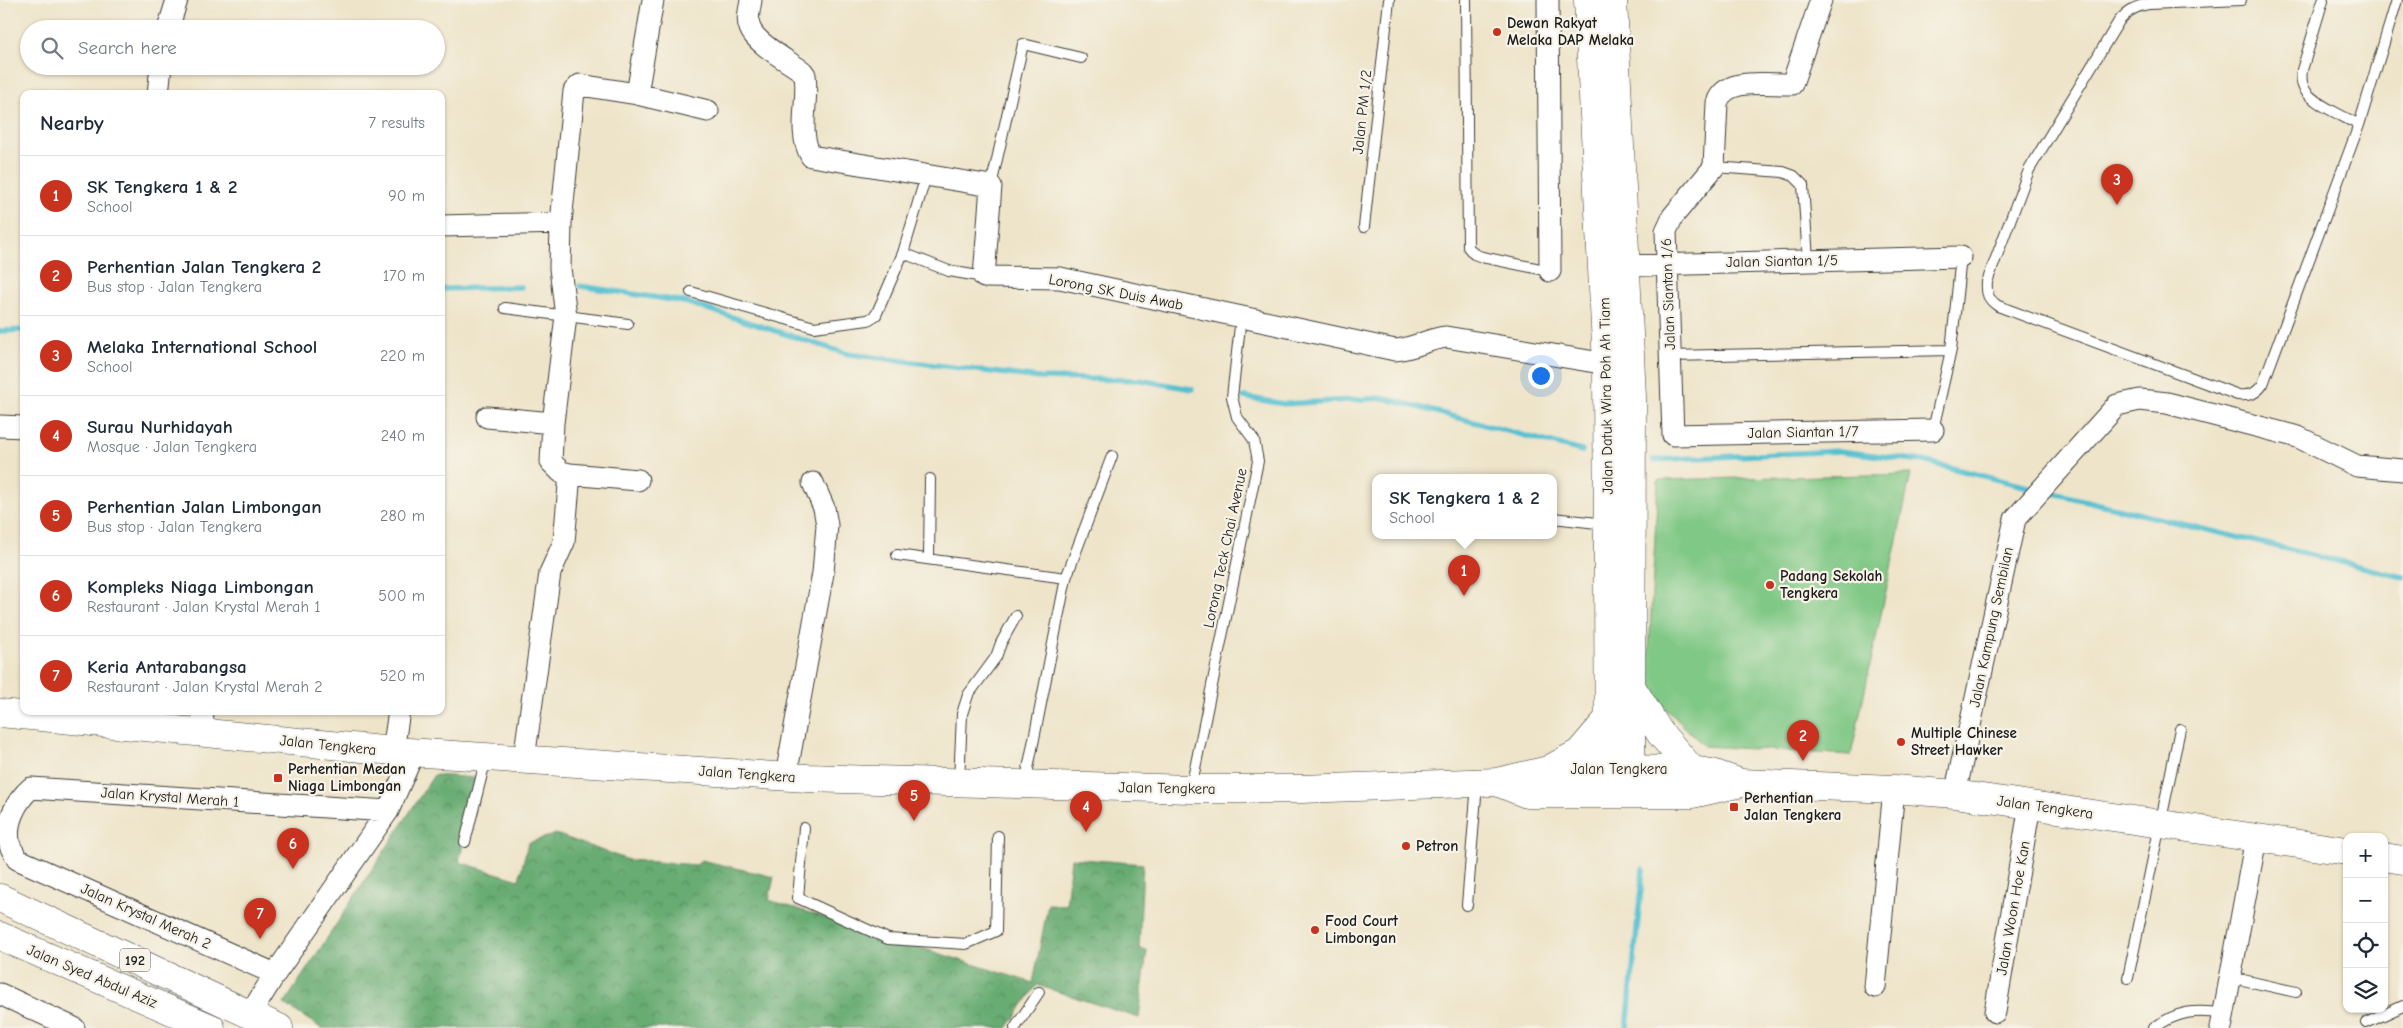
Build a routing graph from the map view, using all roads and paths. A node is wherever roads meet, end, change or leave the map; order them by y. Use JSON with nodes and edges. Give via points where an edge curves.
{"nodes":[{"id":1,"x":177,"y":0,"type":"edge"},
{"id":2,"x":653,"y":0,"type":"edge"},
{"id":3,"x":751,"y":0,"type":"edge"},
{"id":4,"x":1389,"y":0,"type":"edge"},
{"id":5,"x":1466,"y":0,"type":"edge"},
{"id":6,"x":1548,"y":0,"type":"edge"},
{"id":7,"x":1591,"y":0,"type":"edge"},
{"id":8,"x":1821,"y":0,"type":"edge"},
{"id":9,"x":2241,"y":0,"type":"edge"},
{"id":10,"x":2323,"y":0,"type":"edge"},
{"id":11,"x":2397,"y":0,"type":"edge"},
{"id":12,"x":171,"y":20,"type":"edge"},
{"id":13,"x":1081,"y":58,"type":"dead end"},
{"id":14,"x":160,"y":75,"type":"edge"},
{"id":15,"x":158,"y":90,"type":"edge"},
{"id":16,"x":637,"y":94,"type":"junction"},
{"id":17,"x":708,"y":111,"type":"dead end"},
{"id":18,"x":2359,"y":125,"type":"junction"},
{"id":19,"x":1714,"y":166,"type":"junction"},
{"id":20,"x":926,"y":176,"type":"junction"},
{"id":21,"x":991,"y":186,"type":"junction"},
{"id":22,"x":561,"y":223,"type":"junction"},
{"id":23,"x":445,"y":226,"type":"edge"},
{"id":24,"x":1364,"y":227,"type":"dead end"},
{"id":25,"x":903,"y":253,"type":"junction"},
{"id":26,"x":1962,"y":257,"type":"joint"},
{"id":27,"x":1808,"y":260,"type":"junction"},
{"id":28,"x":1666,"y":264,"type":"junction"},
{"id":29,"x":1615,"y":266,"type":"junction"},
{"id":30,"x":1550,"y":271,"type":"joint"},
{"id":31,"x":984,"y":277,"type":"junction"},
{"id":32,"x":691,"y":292,"type":"dead end"},
{"id":33,"x":505,"y":308,"type":"dead end"},
{"id":34,"x":566,"y":316,"type":"junction"},
{"id":35,"x":1241,"y":317,"type":"junction"},
{"id":36,"x":628,"y":324,"type":"dead end"},
{"id":37,"x":1951,"y":350,"type":"junction"},
{"id":38,"x":1670,"y":356,"type":"junction"},
{"id":39,"x":1607,"y":364,"type":"junction"},
{"id":40,"x":488,"y":417,"type":"dead end"},
{"id":41,"x":553,"y":423,"type":"junction"},
{"id":42,"x":0,"y":426,"type":"edge"},
{"id":43,"x":20,"y":428,"type":"edge"},
{"id":44,"x":1933,"y":430,"type":"joint"},
{"id":45,"x":1673,"y":435,"type":"joint"},
{"id":46,"x":1112,"y":456,"type":"dead end"},
{"id":47,"x":2403,"y":470,"type":"edge"},
{"id":48,"x":570,"y":474,"type":"junction"},
{"id":49,"x":930,"y":479,"type":"dead end"},
{"id":50,"x":638,"y":480,"type":"dead end"},
{"id":51,"x":813,"y":484,"type":"dead end"},
{"id":52,"x":1557,"y":518,"type":"edge"},
{"id":53,"x":1609,"y":524,"type":"junction"},
{"id":54,"x":897,"y":555,"type":"dead end"},
{"id":55,"x":929,"y":558,"type":"junction"},
{"id":56,"x":1066,"y":578,"type":"junction"},
{"id":57,"x":1016,"y":616,"type":"dead end"},
{"id":58,"x":1630,"y":685,"type":"junction"},
{"id":59,"x":0,"y":713,"type":"edge"},
{"id":60,"x":20,"y":713,"type":"edge"},
{"id":61,"x":67,"y":715,"type":"edge"},
{"id":62,"x":399,"y":715,"type":"edge"},
{"id":63,"x":1609,"y":718,"type":"junction"},
{"id":64,"x":203,"y":722,"type":"edge"},
{"id":65,"x":2180,"y":729,"type":"dead end"},
{"id":66,"x":403,"y":752,"type":"junction"},
{"id":67,"x":486,"y":757,"type":"junction"},
{"id":68,"x":524,"y":759,"type":"junction"},
{"id":69,"x":1549,"y":770,"type":"junction"},
{"id":70,"x":1692,"y":770,"type":"junction"},
{"id":71,"x":786,"y":776,"type":"junction"},
{"id":72,"x":1620,"y":781,"type":"junction"},
{"id":73,"x":959,"y":783,"type":"junction"},
{"id":74,"x":1487,"y":783,"type":"junction"},
{"id":75,"x":1741,"y":783,"type":"junction"},
{"id":76,"x":1025,"y":785,"type":"junction"},
{"id":77,"x":1191,"y":789,"type":"junction"},
{"id":78,"x":1894,"y":789,"type":"junction"},
{"id":79,"x":1954,"y":794,"type":"junction"},
{"id":80,"x":2030,"y":804,"type":"junction"},
{"id":81,"x":388,"y":811,"type":"junction"},
{"id":82,"x":2161,"y":825,"type":"junction"},
{"id":83,"x":804,"y":828,"type":"dead end"},
{"id":84,"x":998,"y":836,"type":"dead end"},
{"id":85,"x":2256,"y":838,"type":"junction"},
{"id":86,"x":465,"y":842,"type":"dead end"},
{"id":87,"x":2343,"y":850,"type":"edge"},
{"id":88,"x":2388,"y":858,"type":"edge"},
{"id":89,"x":17,"y":859,"type":"joint"},
{"id":90,"x":2403,"y":860,"type":"edge"},
{"id":91,"x":0,"y":898,"type":"edge"},
{"id":92,"x":1467,"y":905,"type":"dead end"},
{"id":93,"x":0,"y":936,"type":"edge"},
{"id":94,"x":276,"y":974,"type":"junction"},
{"id":95,"x":2230,"y":977,"type":"junction"},
{"id":96,"x":2128,"y":978,"type":"dead end"},
{"id":97,"x":1875,"y":987,"type":"dead end"},
{"id":98,"x":1039,"y":992,"type":"dead end"},
{"id":99,"x":2296,"y":992,"type":"dead end"},
{"id":100,"x":0,"y":994,"type":"edge"},
{"id":101,"x":2403,"y":1006,"type":"edge"},
{"id":102,"x":1995,"y":1012,"type":"dead end"},
{"id":103,"x":2222,"y":1021,"type":"edge"},
{"id":104,"x":266,"y":1023,"type":"edge"},
{"id":105,"x":2366,"y":1023,"type":"dead end"},
{"id":106,"x":74,"y":1028,"type":"edge"},
{"id":107,"x":211,"y":1028,"type":"edge"},
{"id":108,"x":1015,"y":1028,"type":"edge"},
{"id":109,"x":2154,"y":1028,"type":"edge"}],
"edges":[{"from":1,"to":12,"type":"street"},
{"from":2,"to":16,"type":"street"},
{"from":3,"to":20,"type":"street","via":[[749,28],[756,38],[805,75],[804,137],[811,156]]},
{"from":4,"to":24,"type":"lane","name":"Jalan PM 1/2"},
{"from":5,"to":30,"type":"lane","via":[[1468,247],[1482,258]]},
{"from":6,"to":30,"type":"street"},
{"from":7,"to":29,"type":"main road","name":"Jalan Datuk Wira Poh Ah Tiam"},
{"from":8,"to":19,"type":"street","via":[[1792,84],[1735,86],[1720,94]]},
{"from":9,"to":18,"type":"lane","via":[[2148,4],[2137,6],[2119,21],[2029,170],[1987,282],[1986,292],[1990,300],[1998,306],[2238,395],[2248,396],[2257,392],[2263,384]]},
{"from":10,"to":18,"type":"lane","via":[[2301,81],[2312,98]]},
{"from":11,"to":18,"type":"lane"},
{"from":13,"to":21,"type":"lane","via":[[1023,44]]},
{"from":14,"to":15,"type":"street"},
{"from":16,"to":17,"type":"street"},
{"from":16,"to":22,"type":"street","via":[[580,85],[574,91]]},
{"from":19,"to":27,"type":"lane","via":[[1783,172],[1794,176],[1803,185]]},
{"from":19,"to":28,"type":"street","name":"Jalan Siantan 1/6","via":[[1673,216],[1666,231]]},
{"from":20,"to":21,"type":"street"},
{"from":20,"to":25,"type":"lane"},
{"from":21,"to":31,"type":"street"},
{"from":22,"to":23,"type":"street"},
{"from":22,"to":34,"type":"street","via":[[560,268]]},
{"from":25,"to":31,"type":"lane","via":[[948,271]]},
{"from":25,"to":32,"type":"lane","via":[[876,314],[868,320],[814,327]]},
{"from":26,"to":27,"type":"street","name":"Jalan Siantan 1/5"},
{"from":26,"to":37,"type":"lane"},
{"from":27,"to":28,"type":"street","name":"Jalan Siantan 1/5"},
{"from":28,"to":29,"type":"street","name":"Jalan Siantan 1/5"},
{"from":28,"to":38,"type":"street","name":"Jalan Siantan 1/6"},
{"from":29,"to":39,"type":"main road","name":"Jalan Datuk Wira Poh Ah Tiam"},
{"from":29,"to":58,"type":"main road","name":"Jalan Datuk Wira Poh Ah Tiam","via":[[1632,397]]},
{"from":31,"to":35,"type":"street","name":"Lorong SK Duis Awab","via":[[1060,278]]},
{"from":33,"to":34,"type":"lane"},
{"from":34,"to":36,"type":"lane"},
{"from":34,"to":41,"type":"street"},
{"from":35,"to":39,"type":"street","name":"Lorong SK Duis Awab","via":[[1395,350],[1410,349],[1434,338],[1446,337]]},
{"from":35,"to":77,"type":"lane","name":"Lorong Teck Chai Avenue","via":[[1232,397],[1237,417],[1254,440],[1258,461]]},
{"from":37,"to":38,"type":"lane"},
{"from":37,"to":44,"type":"lane"},
{"from":38,"to":45,"type":"street","name":"Jalan Siantan 1/6"},
{"from":39,"to":53,"type":"main road","name":"Jalan Datuk Wira Poh Ah Tiam"},
{"from":40,"to":41,"type":"street"},
{"from":41,"to":48,"type":"street","via":[[551,462],[560,472]]},
{"from":42,"to":43,"type":"street"},
{"from":44,"to":45,"type":"street","name":"Jalan Siantan 1/7"},
{"from":46,"to":56,"type":"lane"},
{"from":47,"to":79,"type":"street","name":"Jalan Kampung Sembilan","via":[[2357,466],[2298,437],[2167,403],[2140,400],[2117,405],[2015,519]]},
{"from":48,"to":50,"type":"street"},
{"from":48,"to":68,"type":"street","via":[[564,542],[550,572]]},
{"from":49,"to":55,"type":"lane"},
{"from":51,"to":71,"type":"street","via":[[824,508],[827,525],[822,572]]},
{"from":52,"to":53,"type":"lane"},
{"from":53,"to":63,"type":"main road","name":"Jalan Datuk Wira Poh Ah Tiam"},
{"from":54,"to":55,"type":"lane"},
{"from":55,"to":56,"type":"lane"},
{"from":56,"to":76,"type":"lane"},
{"from":57,"to":73,"type":"lane","via":[[993,662],[968,695],[962,714]]},
{"from":58,"to":70,"type":"main road","via":[[1660,733]]},
{"from":58,"to":72,"type":"main road","name":"Jalan Datuk Wira Poh Ah Tiam"},
{"from":59,"to":60,"type":"main road","name":"Jalan Tengkera"},
{"from":61,"to":64,"type":"main road","name":"Jalan Tengkera"},
{"from":62,"to":66,"type":"street"},
{"from":63,"to":69,"type":"main road","via":[[1579,752]]},
{"from":63,"to":72,"type":"main road","name":"Jalan Datuk Wira Poh Ah Tiam"},
{"from":64,"to":66,"type":"main road","name":"Jalan Tengkera"},
{"from":65,"to":82,"type":"lane"},
{"from":66,"to":67,"type":"main road","name":"Jalan Tengkera"},
{"from":66,"to":81,"type":"street"},
{"from":67,"to":68,"type":"main road","name":"Jalan Tengkera"},
{"from":67,"to":86,"type":"lane"},
{"from":68,"to":71,"type":"main road","name":"Jalan Tengkera"},
{"from":69,"to":72,"type":"main road","name":"Jalan Tengkera"},
{"from":69,"to":74,"type":"main road","name":"Jalan Tengkera"},
{"from":70,"to":72,"type":"main road","name":"Jalan Tengkera"},
{"from":70,"to":75,"type":"main road","name":"Jalan Tengkera"},
{"from":71,"to":73,"type":"main road","name":"Jalan Tengkera"},
{"from":72,"to":74,"type":"main road","name":"Jalan Tengkera","via":[[1527,794]]},
{"from":72,"to":75,"type":"main road","name":"Jalan Tengkera","via":[[1692,794]]},
{"from":73,"to":76,"type":"main road","name":"Jalan Tengkera"},
{"from":74,"to":77,"type":"main road","name":"Jalan Tengkera"},
{"from":74,"to":92,"type":"lane"},
{"from":75,"to":78,"type":"main road","name":"Jalan Tengkera"},
{"from":76,"to":77,"type":"main road","name":"Jalan Tengkera"},
{"from":78,"to":79,"type":"main road","name":"Jalan Tengkera"},
{"from":78,"to":97,"type":"street"},
{"from":79,"to":80,"type":"main road","name":"Jalan Tengkera"},
{"from":80,"to":82,"type":"main road","name":"Jalan Tengkera"},
{"from":80,"to":102,"type":"street","name":"Jalan Woon Hoe Kan"},
{"from":81,"to":89,"type":"street","name":"Jalan Krystal Merah 1","via":[[31,788],[20,797],[9,829],[10,845]]},
{"from":81,"to":94,"type":"street"},
{"from":82,"to":85,"type":"main road","name":"Jalan Tengkera"},
{"from":82,"to":96,"type":"lane"},
{"from":83,"to":84,"type":"lane","via":[[798,898],[888,939],[966,944],[996,931]]},
{"from":85,"to":87,"type":"main road","name":"Jalan Tengkera"},
{"from":85,"to":95,"type":"street"},
{"from":88,"to":90,"type":"main road"},
{"from":89,"to":94,"type":"street","name":"Jalan Krystal Merah 2"},
{"from":91,"to":104,"type":"main road","name":"Jalan Syed Abdul Aziz","number":"192"},
{"from":93,"to":107,"type":"main road","name":"Jalan Syed Abdul Aziz","number":"192"},
{"from":94,"to":104,"type":"street"},
{"from":95,"to":99,"type":"lane"},
{"from":95,"to":103,"type":"street"},
{"from":98,"to":108,"type":"lane"},
{"from":100,"to":106,"type":"street"},
{"from":101,"to":105,"type":"lane"},
{"from":103,"to":109,"type":"lane","via":[[2204,1010],[2185,1012]]}]}
